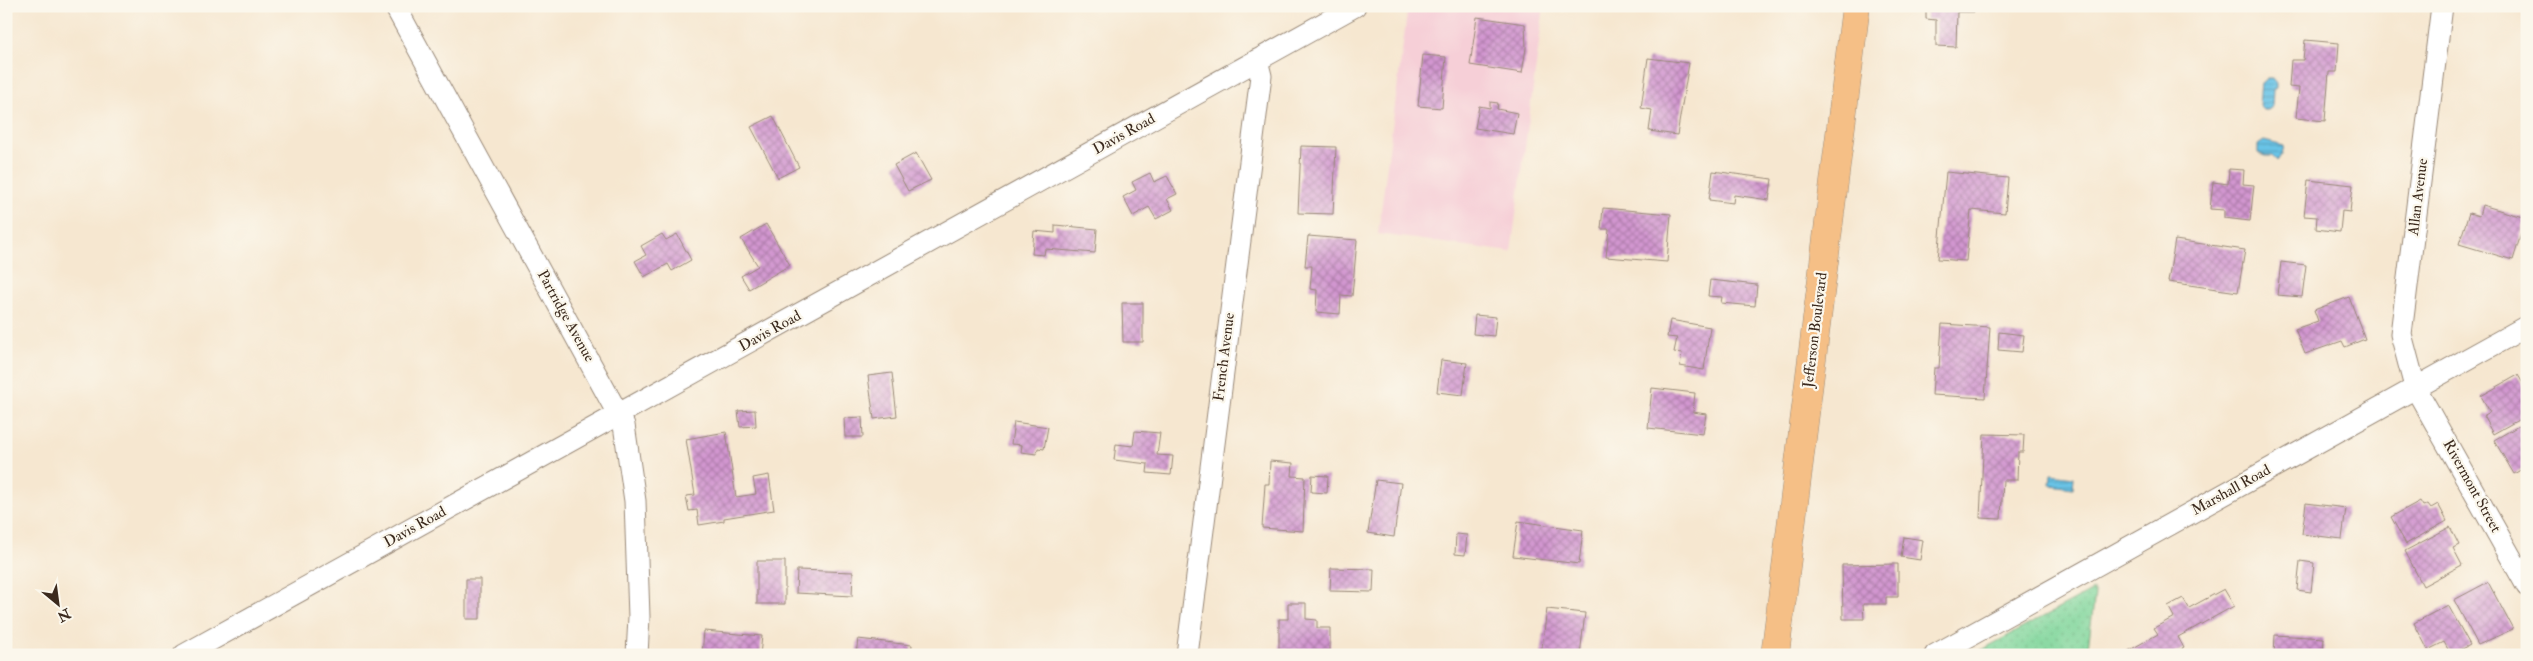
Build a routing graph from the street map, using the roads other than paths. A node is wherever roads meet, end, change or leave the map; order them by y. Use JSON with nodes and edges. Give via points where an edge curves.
{"nodes":[{"id":1,"x":395,"y":6,"type":"edge"},
{"id":2,"x":1355,"y":6,"type":"edge"},
{"id":3,"x":1856,"y":6,"type":"edge"},
{"id":4,"x":2442,"y":6,"type":"edge"},
{"id":5,"x":1257,"y":60,"type":"junction"},
{"id":6,"x":2527,"y":326,"type":"edge"},
{"id":7,"x":2415,"y":387,"type":"junction"},
{"id":8,"x":620,"y":414,"type":"junction"},
{"id":9,"x":2527,"y":586,"type":"edge"},
{"id":10,"x":184,"y":655,"type":"edge"},
{"id":11,"x":637,"y":655,"type":"edge"},
{"id":12,"x":1187,"y":655,"type":"edge"},
{"id":13,"x":1775,"y":655,"type":"edge"},
{"id":14,"x":1935,"y":655,"type":"edge"}],
"edges":[{"from":1,"to":8,"type":"street","name":"Partridge Avenue"},
{"from":2,"to":5,"type":"street","name":"Davis Road"},
{"from":3,"to":13,"type":"main road","name":"Jefferson Boulevard"},
{"from":4,"to":7,"type":"street","name":"Allan Avenue","via":[[2402,334]]},
{"from":5,"to":8,"type":"street","name":"Davis Road"},
{"from":5,"to":12,"type":"street","name":"French Avenue","via":[[1261,76]]},
{"from":6,"to":7,"type":"street","name":"Marshall Road"},
{"from":7,"to":9,"type":"street","name":"Rivermont Street"},
{"from":7,"to":14,"type":"street","name":"Marshall Road"},
{"from":8,"to":10,"type":"street","name":"Davis Road"},
{"from":8,"to":11,"type":"street","name":"Partridge Avenue","via":[[635,502]]}]}
